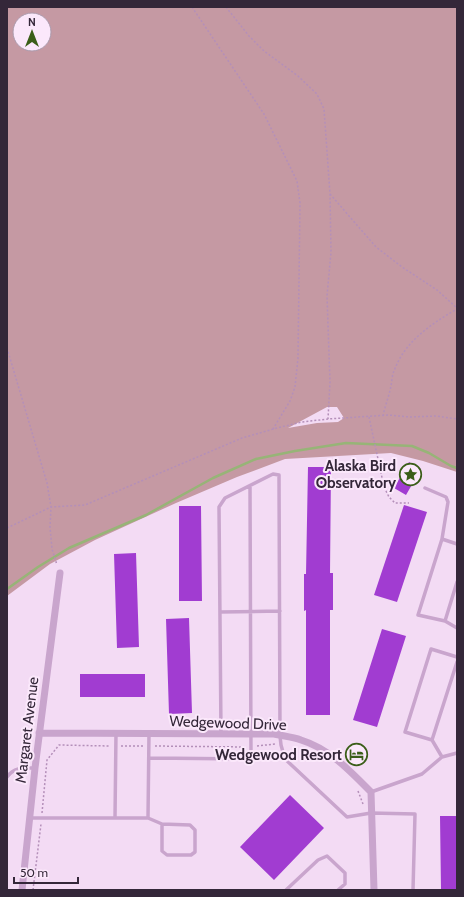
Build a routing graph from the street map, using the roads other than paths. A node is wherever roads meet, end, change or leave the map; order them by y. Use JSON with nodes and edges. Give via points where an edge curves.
{"nodes":[{"id":1,"x":250,"y":486,"type":"junction"},
{"id":2,"x":425,"y":488,"type":"dead end"},
{"id":3,"x":442,"y":539,"type":"junction"},
{"id":4,"x":457,"y":544,"type":"edge"},
{"id":5,"x":60,"y":573,"type":"dead end"},
{"id":6,"x":457,"y":582,"type":"edge"},
{"id":7,"x":280,"y":611,"type":"junction"},
{"id":8,"x":220,"y":612,"type":"junction"},
{"id":9,"x":250,"y":612,"type":"junction"},
{"id":10,"x":445,"y":621,"type":"junction"},
{"id":11,"x":457,"y":628,"type":"edge"},
{"id":12,"x":457,"y":657,"type":"edge"},
{"id":13,"x":457,"y":662,"type":"edge"},
{"id":14,"x":40,"y":733,"type":"junction"},
{"id":15,"x":116,"y":733,"type":"junction"},
{"id":16,"x":149,"y":733,"type":"junction"},
{"id":17,"x":221,"y":734,"type":"junction"},
{"id":18,"x":252,"y":734,"type":"junction"},
{"id":19,"x":280,"y":736,"type":"junction"},
{"id":20,"x":432,"y":740,"type":"junction"},
{"id":21,"x":457,"y":753,"type":"edge"},
{"id":22,"x":442,"y":757,"type":"junction"},
{"id":23,"x":150,"y":758,"type":"junction"},
{"id":24,"x":35,"y":768,"type":"junction"},
{"id":25,"x":7,"y":777,"type":"edge"},
{"id":26,"x":371,"y":792,"type":"junction"},
{"id":27,"x":369,"y":814,"type":"junction"},
{"id":28,"x":30,"y":818,"type":"junction"},
{"id":29,"x":115,"y":818,"type":"junction"},
{"id":30,"x":148,"y":818,"type":"junction"},
{"id":31,"x":162,"y":824,"type":"junction"},
{"id":32,"x":22,"y":890,"type":"edge"},
{"id":33,"x":286,"y":890,"type":"edge"},
{"id":34,"x":338,"y":890,"type":"edge"},
{"id":35,"x":374,"y":890,"type":"edge"},
{"id":36,"x":413,"y":890,"type":"edge"}],
"edges":[{"from":1,"to":7,"type":"lane","via":[[273,474],[279,475]]},
{"from":1,"to":8,"type":"lane","via":[[225,498],[219,507]]},
{"from":1,"to":9,"type":"lane"},
{"from":2,"to":3,"type":"lane","via":[[446,497],[448,502]]},
{"from":3,"to":4,"type":"lane"},
{"from":3,"to":10,"type":"lane","via":[[418,616]]},
{"from":5,"to":14,"type":"street","name":"Margaret Avenue"},
{"from":6,"to":10,"type":"lane"},
{"from":7,"to":9,"type":"lane"},
{"from":7,"to":19,"type":"lane"},
{"from":8,"to":9,"type":"lane"},
{"from":8,"to":17,"type":"lane"},
{"from":9,"to":18,"type":"lane"},
{"from":10,"to":11,"type":"lane"},
{"from":12,"to":20,"type":"lane","via":[[431,649],[405,732]]},
{"from":13,"to":20,"type":"lane"},
{"from":14,"to":15,"type":"street","name":"Wedgewood Drive"},
{"from":14,"to":24,"type":"street","name":"Margaret Avenue"},
{"from":15,"to":16,"type":"street","name":"Wedgewood Drive"},
{"from":15,"to":29,"type":"lane"},
{"from":16,"to":17,"type":"street","name":"Wedgewood Drive"},
{"from":16,"to":23,"type":"lane"},
{"from":17,"to":18,"type":"street","name":"Wedgewood Drive"},
{"from":18,"to":19,"type":"street","name":"Wedgewood Drive"},
{"from":18,"to":23,"type":"lane","via":[[251,756],[247,759]]},
{"from":19,"to":26,"type":"street","name":"Wedgewood Drive","via":[[319,747],[342,763]]},
{"from":19,"to":27,"type":"lane","via":[[284,759],[346,817]]},
{"from":20,"to":22,"type":"lane"},
{"from":21,"to":22,"type":"lane"},
{"from":22,"to":26,"type":"lane","via":[[422,774]]},
{"from":23,"to":30,"type":"lane"},
{"from":24,"to":25,"type":"lane","via":[[19,768]]},
{"from":24,"to":28,"type":"street","name":"Margaret Avenue"},
{"from":26,"to":27,"type":"street"},
{"from":27,"to":35,"type":"street"},
{"from":27,"to":36,"type":"lane","via":[[414,814]]},
{"from":28,"to":29,"type":"lane"},
{"from":28,"to":32,"type":"street","name":"Margaret Avenue"},
{"from":29,"to":30,"type":"lane"},
{"from":30,"to":31,"type":"lane"},
{"from":31,"to":31,"type":"lane","via":[[162,850],[167,855],[191,855],[195,852],[196,830],[190,825]]},
{"from":33,"to":34,"type":"lane","via":[[318,860],[327,856],[345,873],[345,884]]}]}
